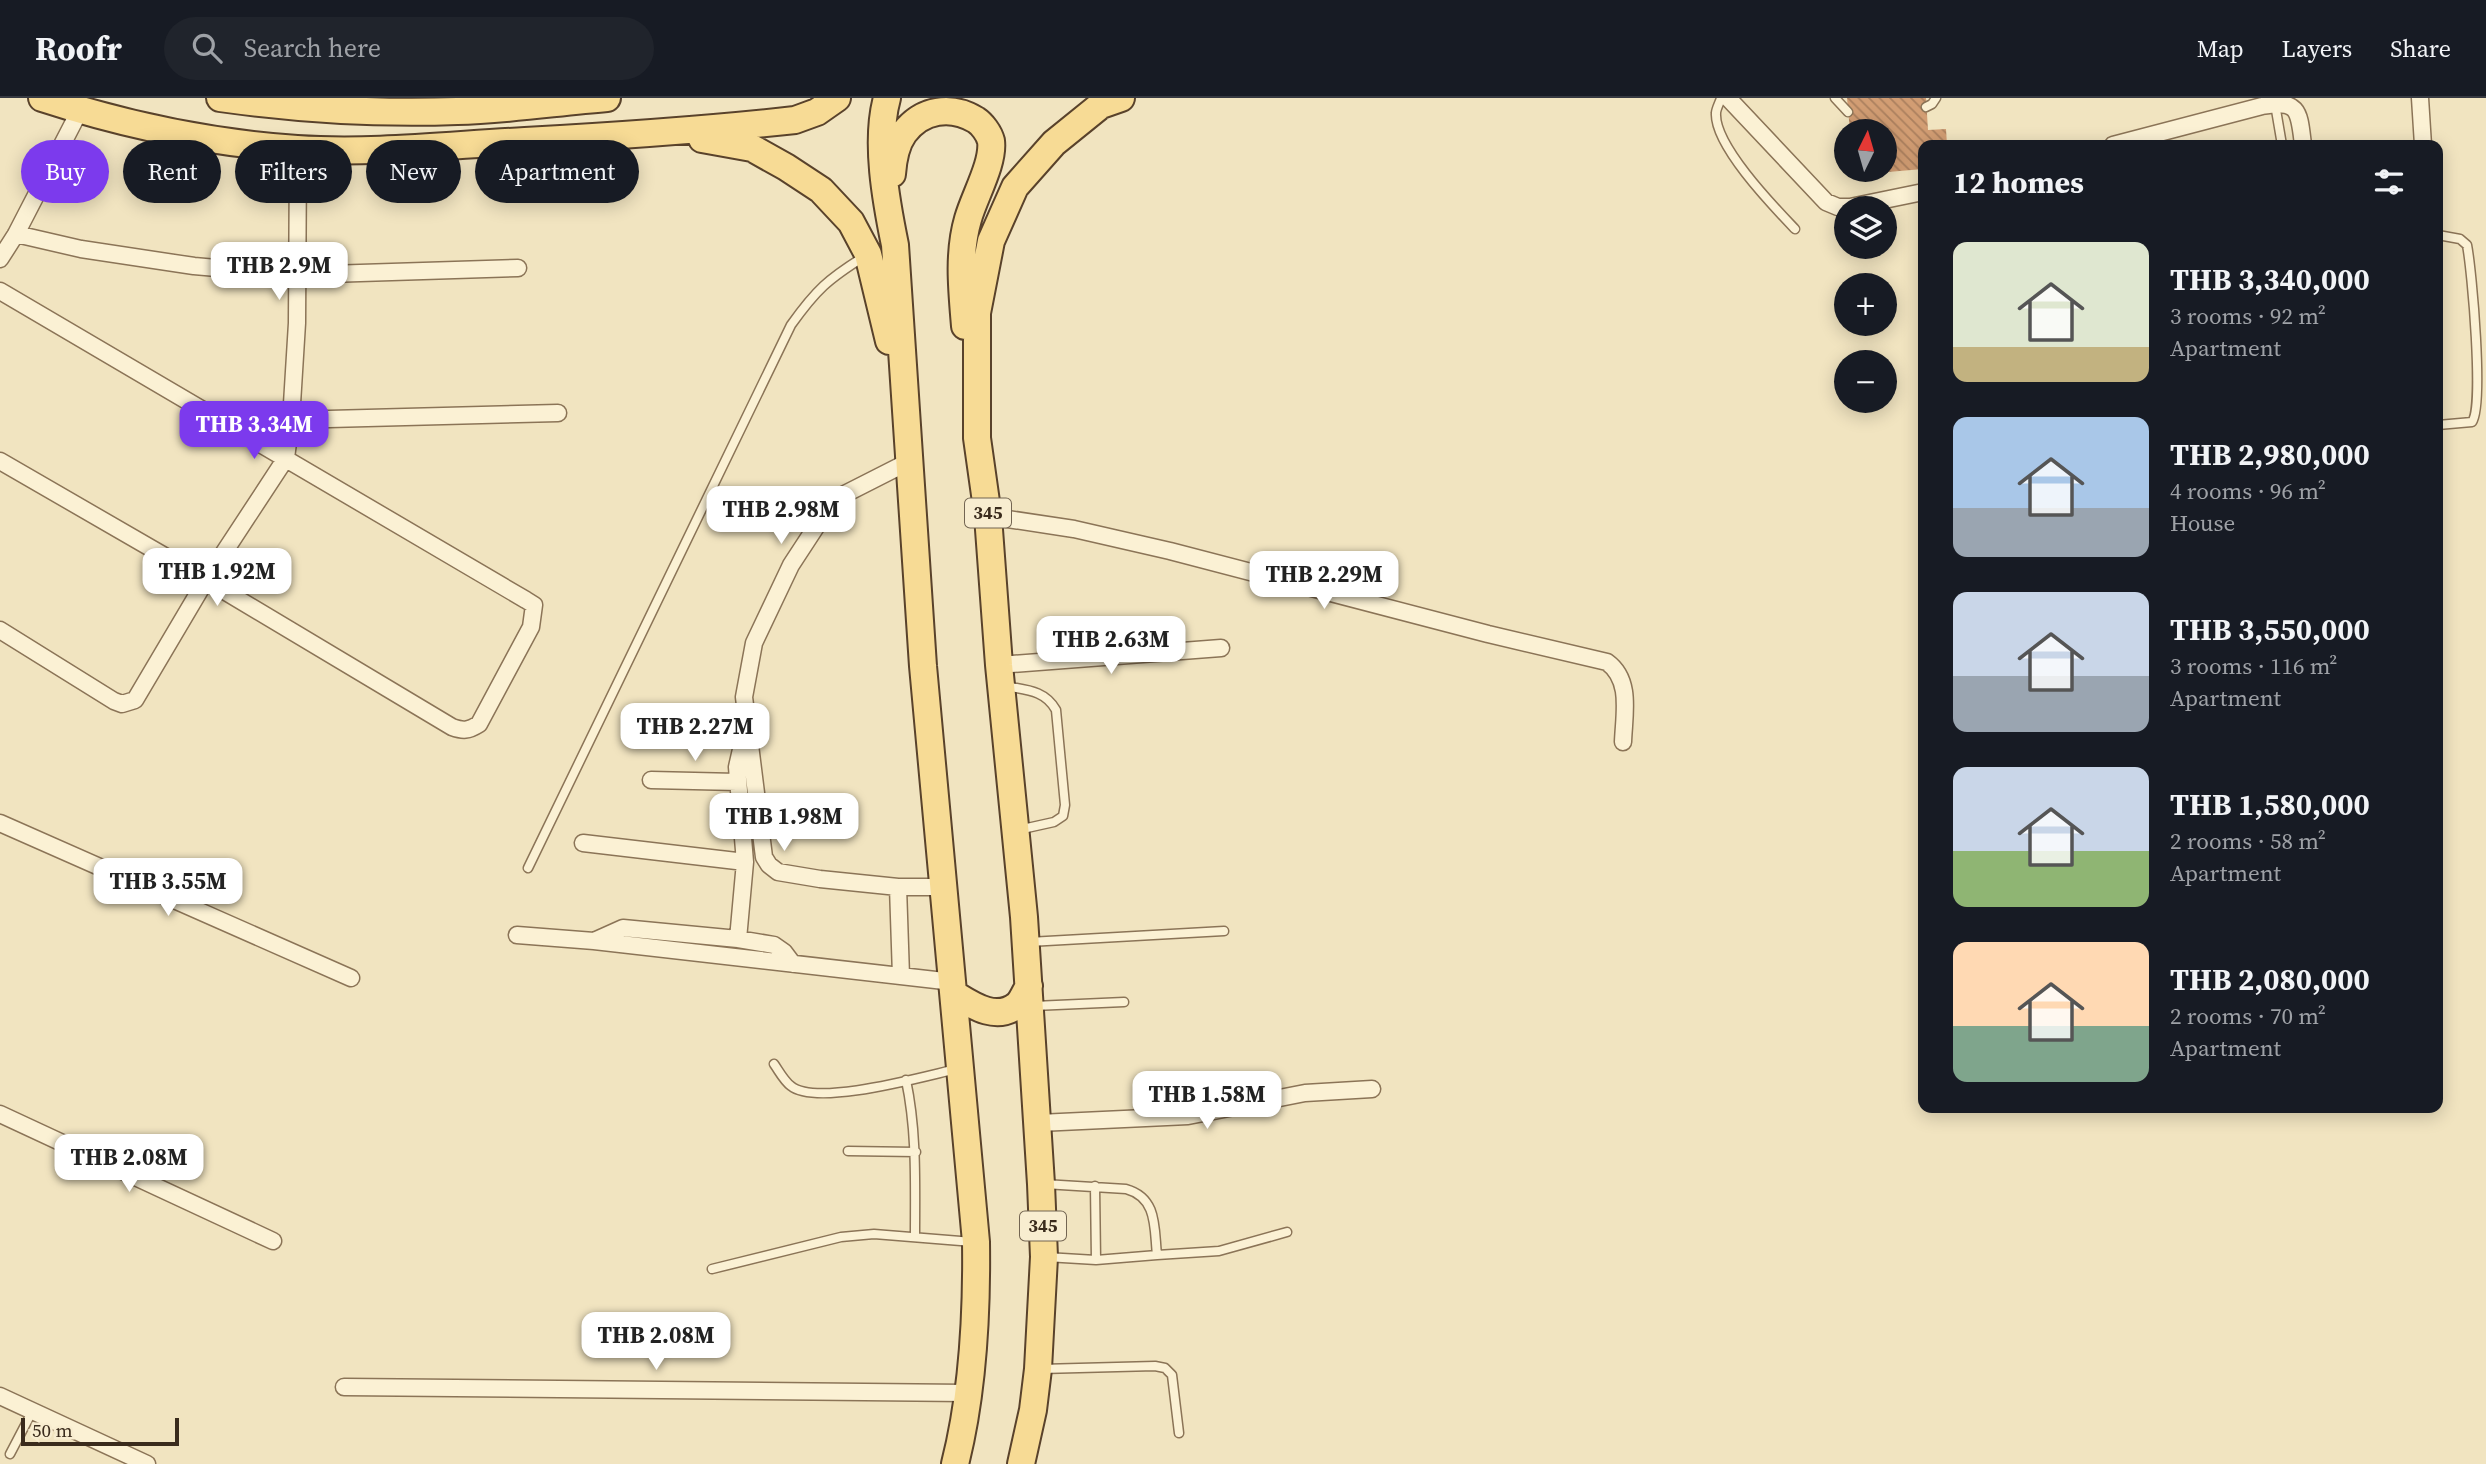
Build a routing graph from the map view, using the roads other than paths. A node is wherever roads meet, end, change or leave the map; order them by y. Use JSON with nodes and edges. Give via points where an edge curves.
{"nodes":[{"id":1,"x":42,"y":98,"type":"edge"},
{"id":2,"x":220,"y":98,"type":"edge"},
{"id":3,"x":607,"y":98,"type":"edge"},
{"id":4,"x":836,"y":98,"type":"edge"},
{"id":5,"x":887,"y":98,"type":"edge"},
{"id":6,"x":1121,"y":98,"type":"edge"},
{"id":7,"x":1721,"y":98,"type":"edge"},
{"id":8,"x":1728,"y":98,"type":"edge"},
{"id":9,"x":1835,"y":98,"type":"edge"},
{"id":10,"x":1936,"y":98,"type":"edge"},
{"id":11,"x":2420,"y":98,"type":"edge"},
{"id":12,"x":2275,"y":104,"type":"junction"},
{"id":13,"x":1926,"y":107,"type":"dead end"},
{"id":14,"x":80,"y":110,"type":"junction"},
{"id":15,"x":1848,"y":112,"type":"dead end"},
{"id":16,"x":646,"y":134,"type":"junction"},
{"id":17,"x":2133,"y":140,"type":"edge"},
{"id":18,"x":2281,"y":140,"type":"edge"},
{"id":19,"x":2302,"y":140,"type":"edge"},
{"id":20,"x":2423,"y":140,"type":"edge"},
{"id":21,"x":235,"y":142,"type":"edge"},
{"id":22,"x":352,"y":150,"type":"edge"},
{"id":23,"x":1918,"y":192,"type":"edge"},
{"id":24,"x":298,"y":203,"type":"edge"},
{"id":25,"x":1795,"y":229,"type":"dead end"},
{"id":26,"x":16,"y":234,"type":"junction"},
{"id":27,"x":2443,"y":236,"type":"edge"},
{"id":28,"x":895,"y":245,"type":"junction"},
{"id":29,"x":867,"y":254,"type":"junction"},
{"id":30,"x":0,"y":258,"type":"edge"},
{"id":31,"x":518,"y":268,"type":"dead end"},
{"id":32,"x":297,"y":275,"type":"junction"},
{"id":33,"x":0,"y":290,"type":"edge"},
{"id":34,"x":904,"y":389,"type":"junction"},
{"id":35,"x":558,"y":413,"type":"dead end"},
{"id":36,"x":291,"y":420,"type":"junction"},
{"id":37,"x":2443,"y":425,"type":"edge"},
{"id":38,"x":977,"y":439,"type":"junction"},
{"id":39,"x":286,"y":458,"type":"junction"},
{"id":40,"x":0,"y":461,"type":"edge"},
{"id":41,"x":908,"y":462,"type":"junction"},
{"id":42,"x":988,"y":516,"type":"junction"},
{"id":43,"x":206,"y":580,"type":"junction"},
{"id":44,"x":0,"y":630,"type":"edge"},
{"id":45,"x":1221,"y":648,"type":"dead end"},
{"id":46,"x":1001,"y":675,"type":"junction"},
{"id":47,"x":747,"y":726,"type":"junction"},
{"id":48,"x":1623,"y":742,"type":"dead end"},
{"id":49,"x":651,"y":780,"type":"dead end"},
{"id":50,"x":737,"y":782,"type":"junction"},
{"id":51,"x":0,"y":823,"type":"edge"},
{"id":52,"x":1016,"y":831,"type":"junction"},
{"id":53,"x":583,"y":843,"type":"dead end"},
{"id":54,"x":745,"y":862,"type":"junction"},
{"id":55,"x":528,"y":868,"type":"dead end"},
{"id":56,"x":898,"y":887,"type":"junction"},
{"id":57,"x":943,"y":887,"type":"junction"},
{"id":58,"x":1224,"y":930,"type":"dead end"},
{"id":59,"x":517,"y":935,"type":"dead end"},
{"id":60,"x":738,"y":939,"type":"junction"},
{"id":61,"x":594,"y":941,"type":"junction"},
{"id":62,"x":1026,"y":942,"type":"junction"},
{"id":63,"x":793,"y":964,"type":"junction"},
{"id":64,"x":901,"y":976,"type":"junction"},
{"id":65,"x":351,"y":978,"type":"dead end"},
{"id":66,"x":953,"y":988,"type":"junction"},
{"id":67,"x":1030,"y":996,"type":"junction"},
{"id":68,"x":1124,"y":1002,"type":"dead end"},
{"id":69,"x":774,"y":1064,"type":"dead end"},
{"id":70,"x":960,"y":1068,"type":"junction"},
{"id":71,"x":906,"y":1080,"type":"junction"},
{"id":72,"x":1372,"y":1089,"type":"dead end"},
{"id":73,"x":0,"y":1114,"type":"edge"},
{"id":74,"x":1039,"y":1123,"type":"junction"},
{"id":75,"x":848,"y":1151,"type":"dead end"},
{"id":76,"x":916,"y":1152,"type":"junction"},
{"id":77,"x":1041,"y":1184,"type":"junction"},
{"id":78,"x":1096,"y":1186,"type":"junction"},
{"id":79,"x":1287,"y":1232,"type":"dead end"},
{"id":80,"x":915,"y":1236,"type":"junction"},
{"id":81,"x":273,"y":1241,"type":"dead end"},
{"id":82,"x":976,"y":1242,"type":"junction"},
{"id":83,"x":1157,"y":1255,"type":"junction"},
{"id":84,"x":1044,"y":1257,"type":"junction"},
{"id":85,"x":1096,"y":1260,"type":"junction"},
{"id":86,"x":712,"y":1269,"type":"dead end"},
{"id":87,"x":1038,"y":1369,"type":"junction"},
{"id":88,"x":344,"y":1387,"type":"dead end"},
{"id":89,"x":967,"y":1393,"type":"junction"},
{"id":90,"x":0,"y":1396,"type":"edge"},
{"id":91,"x":33,"y":1410,"type":"junction"},
{"id":92,"x":1179,"y":1433,"type":"dead end"},
{"id":93,"x":10,"y":1454,"type":"dead end"},
{"id":94,"x":127,"y":1460,"type":"edge"},
{"id":95,"x":147,"y":1464,"type":"edge"},
{"id":96,"x":954,"y":1464,"type":"edge"},
{"id":97,"x":1021,"y":1464,"type":"edge"}],
"edges":[{"from":1,"to":14,"type":"main road"},
{"from":2,"to":3,"type":"main road","via":[[314,110],[389,112],[460,111]]},
{"from":4,"to":16,"type":"main road","via":[[817,113],[795,120]]},
{"from":5,"to":28,"type":"main road","via":[[882,115],[884,163]]},
{"from":6,"to":38,"type":"main road","number":"345","via":[[1101,105],[1054,143],[1015,187],[991,240],[977,313]]},
{"from":7,"to":25,"type":"lane","via":[[1716,114],[1734,159]]},
{"from":8,"to":23,"type":"street","via":[[1826,202],[1850,207]]},
{"from":9,"to":15,"type":"lane"},
{"from":10,"to":13,"type":"lane"},
{"from":11,"to":20,"type":"street"},
{"from":12,"to":17,"type":"street"},
{"from":12,"to":18,"type":"lane"},
{"from":12,"to":19,"type":"street","via":[[2295,108]]},
{"from":14,"to":21,"type":"main road","via":[[132,125]]},
{"from":14,"to":26,"type":"street"},
{"from":16,"to":22,"type":"main road"},
{"from":16,"to":29,"type":"main road","via":[[752,148],[821,190],[851,222]]},
{"from":24,"to":32,"type":"street"},
{"from":26,"to":30,"type":"street"},
{"from":26,"to":32,"type":"street","via":[[194,266]]},
{"from":27,"to":37,"type":"lane","via":[[2467,245],[2477,409],[2472,422]]},
{"from":28,"to":34,"type":"main road"},
{"from":28,"to":38,"type":"main road","via":[[891,189],[894,158],[904,133],[938,111],[963,112],[982,124],[991,141],[968,219],[961,275]]},
{"from":29,"to":34,"type":"main road"},
{"from":29,"to":55,"type":"lane","via":[[829,278],[791,325]]},
{"from":31,"to":32,"type":"street"},
{"from":32,"to":36,"type":"street"},
{"from":33,"to":39,"type":"street"},
{"from":34,"to":41,"type":"main road"},
{"from":35,"to":36,"type":"street"},
{"from":36,"to":39,"type":"street"},
{"from":38,"to":42,"type":"main road","number":"345"},
{"from":39,"to":43,"type":"street"},
{"from":39,"to":43,"type":"street","via":[[534,605],[531,627],[478,724],[462,731],[452,727]]},
{"from":40,"to":43,"type":"street"},
{"from":41,"to":47,"type":"street","via":[[843,495],[825,513],[791,565],[754,643],[744,697]]},
{"from":41,"to":57,"type":"main road"},
{"from":42,"to":46,"type":"main road","number":"345"},
{"from":42,"to":48,"type":"street","via":[[1170,551],[1606,662],[1617,669],[1623,682]]},
{"from":43,"to":44,"type":"street","via":[[129,703],[114,701]]},
{"from":45,"to":46,"type":"street"},
{"from":46,"to":52,"type":"main road","number":"345"},
{"from":46,"to":52,"type":"lane","via":[[1051,700],[1062,772],[1063,816]]},
{"from":47,"to":50,"type":"street"},
{"from":47,"to":56,"type":"street","via":[[764,857],[769,865],[799,876]]},
{"from":49,"to":50,"type":"street"},
{"from":50,"to":54,"type":"street"},
{"from":51,"to":65,"type":"street"},
{"from":52,"to":62,"type":"main road","number":"345"},
{"from":53,"to":54,"type":"street"},
{"from":54,"to":60,"type":"street"},
{"from":56,"to":57,"type":"street"},
{"from":56,"to":64,"type":"street"},
{"from":57,"to":66,"type":"main road"},
{"from":58,"to":62,"type":"lane"},
{"from":59,"to":61,"type":"street"},
{"from":60,"to":61,"type":"street","via":[[623,928]]},
{"from":60,"to":63,"type":"street","via":[[774,944]]},
{"from":61,"to":63,"type":"street"},
{"from":62,"to":67,"type":"main road","number":"345"},
{"from":63,"to":64,"type":"street"},
{"from":64,"to":66,"type":"street"},
{"from":66,"to":67,"type":"main road","via":[[979,1009],[993,1012]]},
{"from":66,"to":70,"type":"main road"},
{"from":67,"to":68,"type":"lane"},
{"from":67,"to":74,"type":"main road","number":"345"},
{"from":69,"to":71,"type":"lane","via":[[800,1091],[857,1091]]},
{"from":70,"to":71,"type":"lane"},
{"from":70,"to":82,"type":"main road"},
{"from":71,"to":76,"type":"lane"},
{"from":72,"to":74,"type":"street","via":[[1305,1093],[1188,1116]]},
{"from":73,"to":81,"type":"street"},
{"from":74,"to":77,"type":"main road","number":"345"},
{"from":75,"to":76,"type":"lane"},
{"from":76,"to":80,"type":"lane"},
{"from":77,"to":78,"type":"lane"},
{"from":77,"to":84,"type":"main road","number":"345"},
{"from":78,"to":83,"type":"lane","via":[[1139,1192],[1146,1198]]},
{"from":78,"to":85,"type":"lane"},
{"from":79,"to":83,"type":"lane","via":[[1219,1251]]},
{"from":80,"to":82,"type":"lane"},
{"from":80,"to":86,"type":"lane","via":[[841,1237]]},
{"from":82,"to":89,"type":"main road","via":[[977,1297]]},
{"from":83,"to":85,"type":"lane"},
{"from":84,"to":85,"type":"lane"},
{"from":84,"to":87,"type":"main road","number":"345"},
{"from":87,"to":92,"type":"lane","via":[[1165,1368],[1172,1375]]},
{"from":87,"to":97,"type":"main road","number":"345"},
{"from":88,"to":89,"type":"street"},
{"from":89,"to":96,"type":"main road"},
{"from":90,"to":91,"type":"street"},
{"from":91,"to":93,"type":"lane"},
{"from":91,"to":94,"type":"street"},
{"from":94,"to":95,"type":"street"}]}
